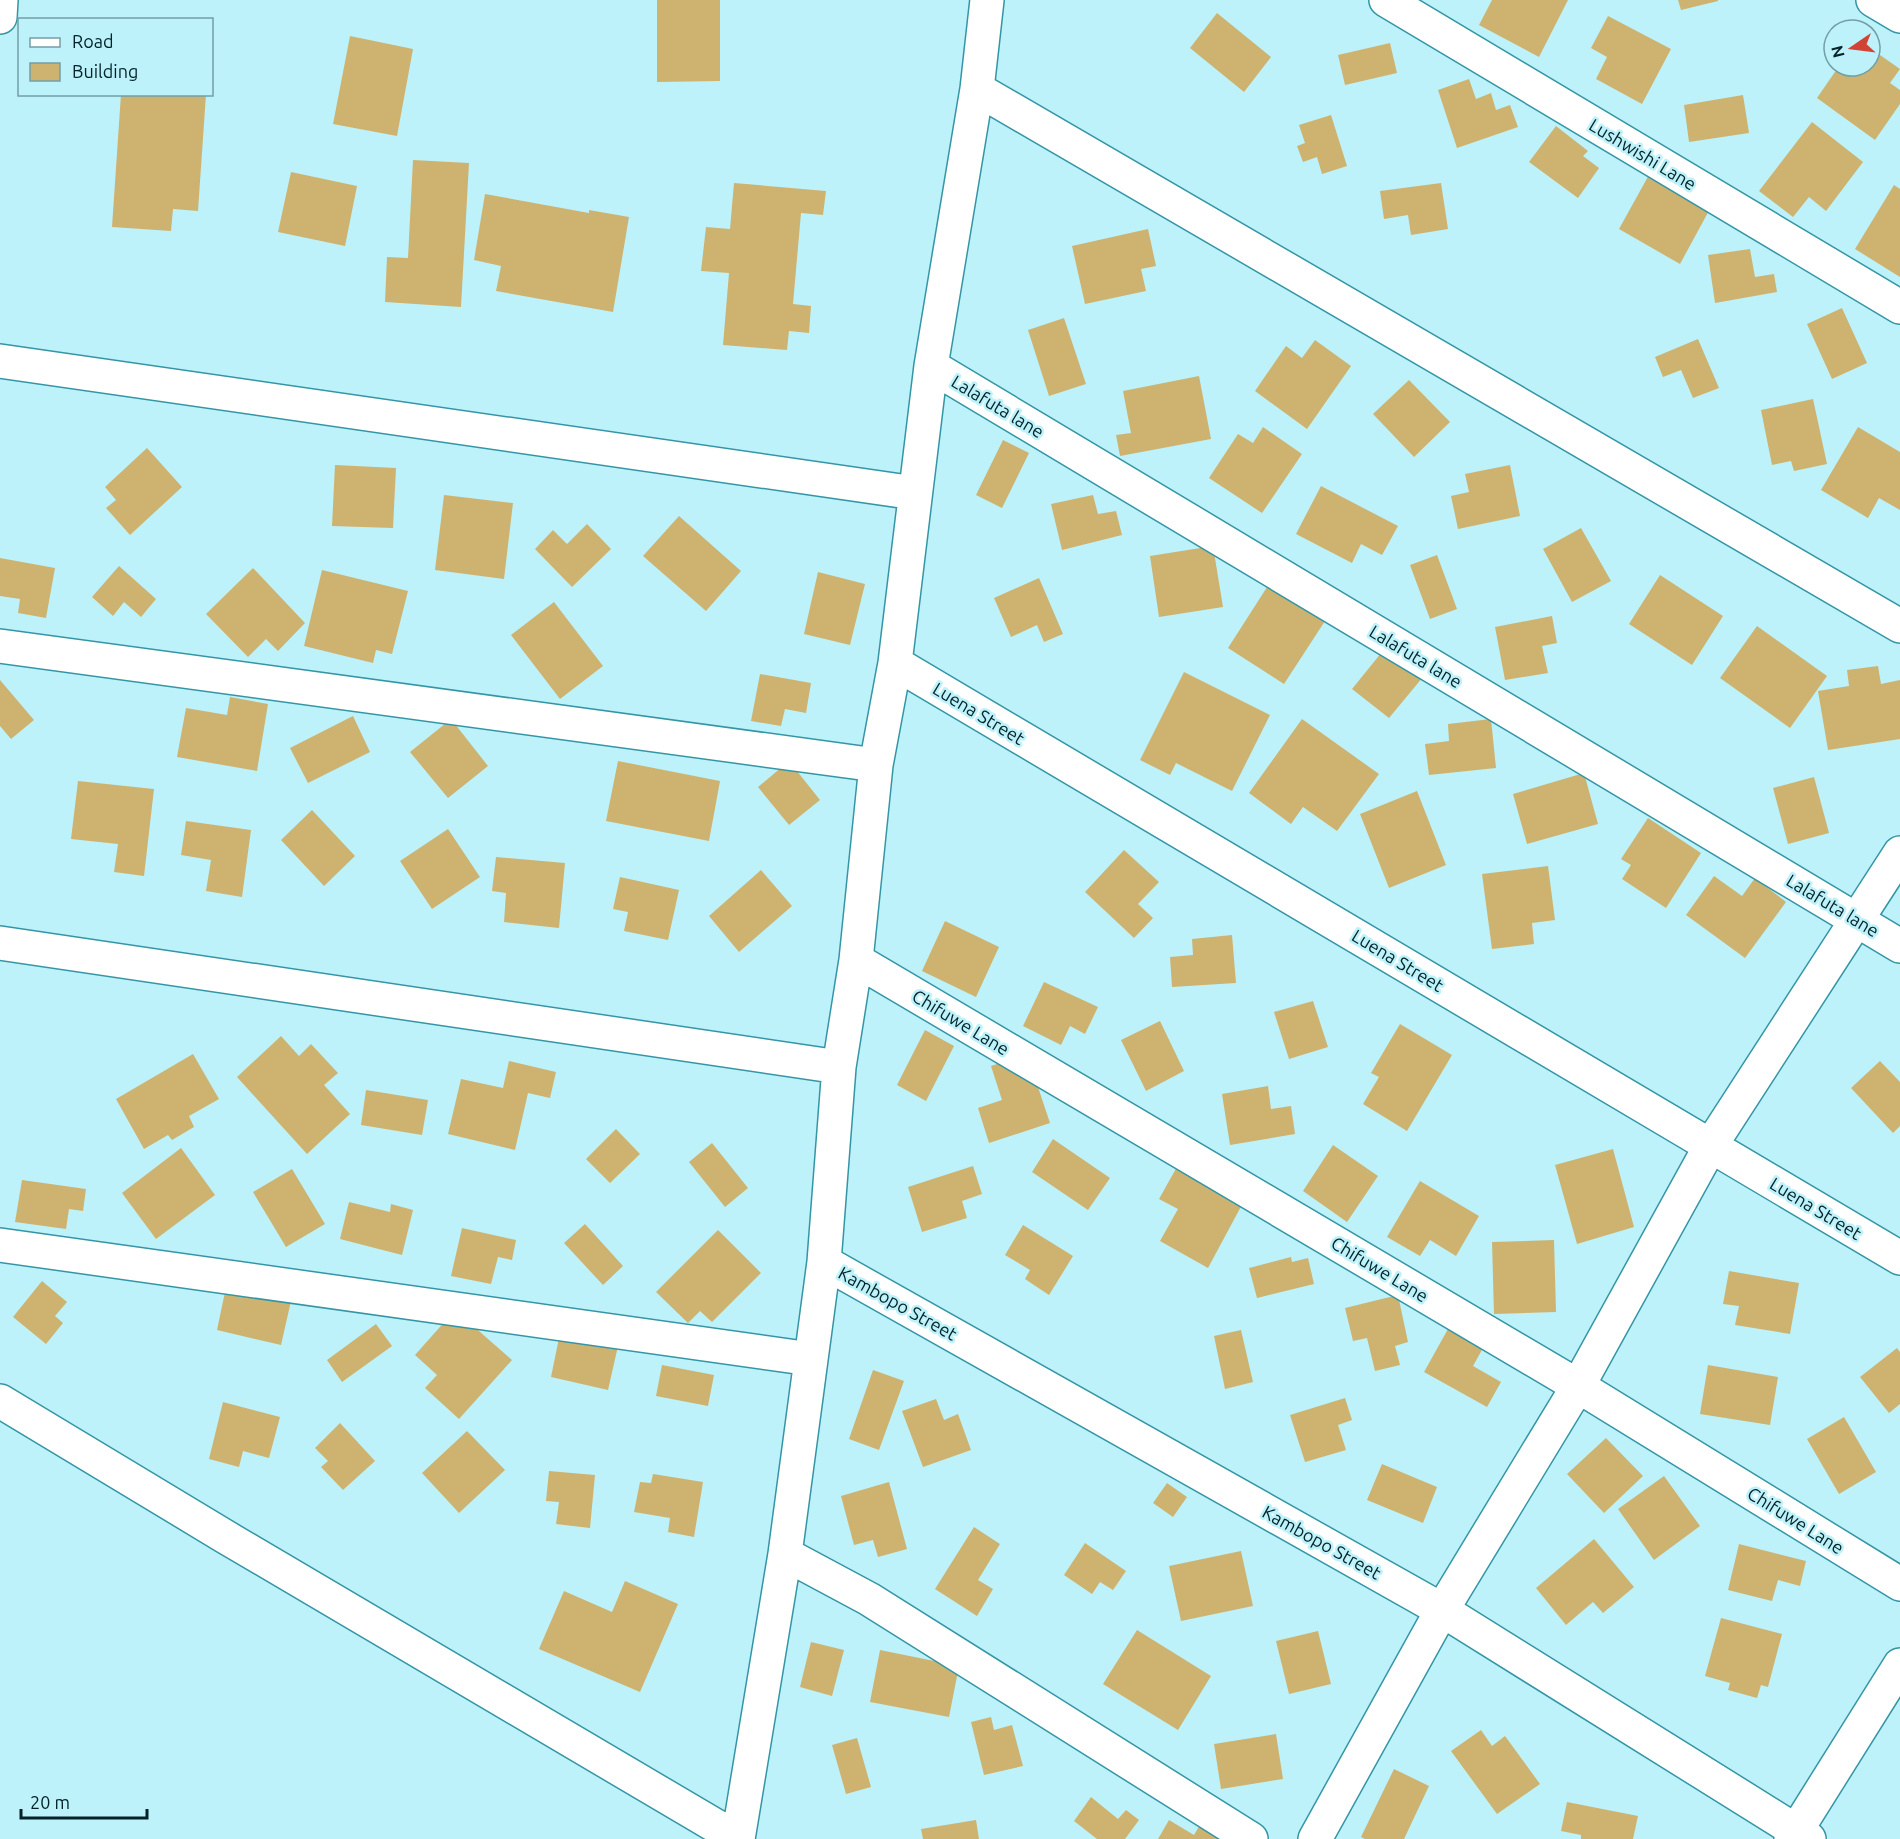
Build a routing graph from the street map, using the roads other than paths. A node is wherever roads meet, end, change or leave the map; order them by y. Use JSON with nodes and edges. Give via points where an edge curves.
{"nodes":[{"id":1,"x":1,"y":0,"type":"edge"},
{"id":2,"x":987,"y":0,"type":"edge"},
{"id":3,"x":1386,"y":0,"type":"edge"},
{"id":4,"x":1873,"y":0,"type":"edge"},
{"id":5,"x":1900,"y":16,"type":"edge"},
{"id":6,"x":0,"y":17,"type":"edge"},
{"id":7,"x":977,"y":88,"type":"junction"},
{"id":8,"x":1900,"y":307,"type":"edge"},
{"id":9,"x":0,"y":361,"type":"edge"},
{"id":10,"x":931,"y":366,"type":"junction"},
{"id":11,"x":915,"y":493,"type":"junction"},
{"id":12,"x":1900,"y":626,"type":"edge"},
{"id":13,"x":0,"y":646,"type":"edge"},
{"id":14,"x":895,"y":663,"type":"junction"},
{"id":15,"x":876,"y":765,"type":"junction"},
{"id":16,"x":1900,"y":853,"type":"edge"},
{"id":17,"x":1856,"y":919,"type":"junction"},
{"id":18,"x":0,"y":943,"type":"edge"},
{"id":19,"x":1900,"y":946,"type":"edge"},
{"id":20,"x":856,"y":960,"type":"junction"},
{"id":21,"x":839,"y":1067,"type":"junction"},
{"id":22,"x":1711,"y":1145,"type":"junction"},
{"id":23,"x":0,"y":1245,"type":"edge"},
{"id":24,"x":1900,"y":1258,"type":"edge"},
{"id":25,"x":824,"y":1262,"type":"junction"},
{"id":26,"x":811,"y":1359,"type":"junction"},
{"id":27,"x":1578,"y":1386,"type":"junction"},
{"id":28,"x":0,"y":1401,"type":"edge"},
{"id":29,"x":785,"y":1554,"type":"junction"},
{"id":30,"x":1900,"y":1584,"type":"edge"},
{"id":31,"x":1442,"y":1610,"type":"junction"},
{"id":32,"x":1900,"y":1665,"type":"edge"},
{"id":33,"x":1798,"y":1836,"type":"edge"},
{"id":34,"x":738,"y":1839,"type":"edge"},
{"id":35,"x":1251,"y":1839,"type":"edge"},
{"id":36,"x":1315,"y":1839,"type":"edge"}],
"edges":[{"from":1,"to":6,"type":"street"},
{"from":2,"to":7,"type":"street"},
{"from":3,"to":8,"type":"street","name":"Lushwishi Lane"},
{"from":4,"to":5,"type":"street"},
{"from":7,"to":10,"type":"street"},
{"from":7,"to":12,"type":"street"},
{"from":9,"to":11,"type":"street"},
{"from":10,"to":11,"type":"street"},
{"from":10,"to":17,"type":"street","name":"Lalafuta lane"},
{"from":11,"to":14,"type":"street"},
{"from":13,"to":15,"type":"street"},
{"from":14,"to":15,"type":"street"},
{"from":14,"to":22,"type":"street","name":"Luena Street"},
{"from":15,"to":20,"type":"street"},
{"from":16,"to":17,"type":"street"},
{"from":17,"to":19,"type":"street","name":"Lalafuta lane"},
{"from":17,"to":22,"type":"street"},
{"from":18,"to":21,"type":"street"},
{"from":20,"to":21,"type":"street"},
{"from":20,"to":27,"type":"street","name":"Chifuwe Lane"},
{"from":21,"to":25,"type":"street"},
{"from":22,"to":24,"type":"street","name":"Luena Street"},
{"from":22,"to":27,"type":"street"},
{"from":23,"to":26,"type":"street"},
{"from":25,"to":26,"type":"street"},
{"from":25,"to":31,"type":"street","name":"Kambopo Street"},
{"from":26,"to":29,"type":"street"},
{"from":27,"to":30,"type":"street","name":"Chifuwe Lane"},
{"from":27,"to":31,"type":"street"},
{"from":28,"to":34,"type":"street"},
{"from":29,"to":34,"type":"street"},
{"from":29,"to":35,"type":"street","via":[[869,1599]]},
{"from":31,"to":33,"type":"street","name":"Kambopo Street"},
{"from":31,"to":36,"type":"street"},
{"from":32,"to":33,"type":"street"}]}
